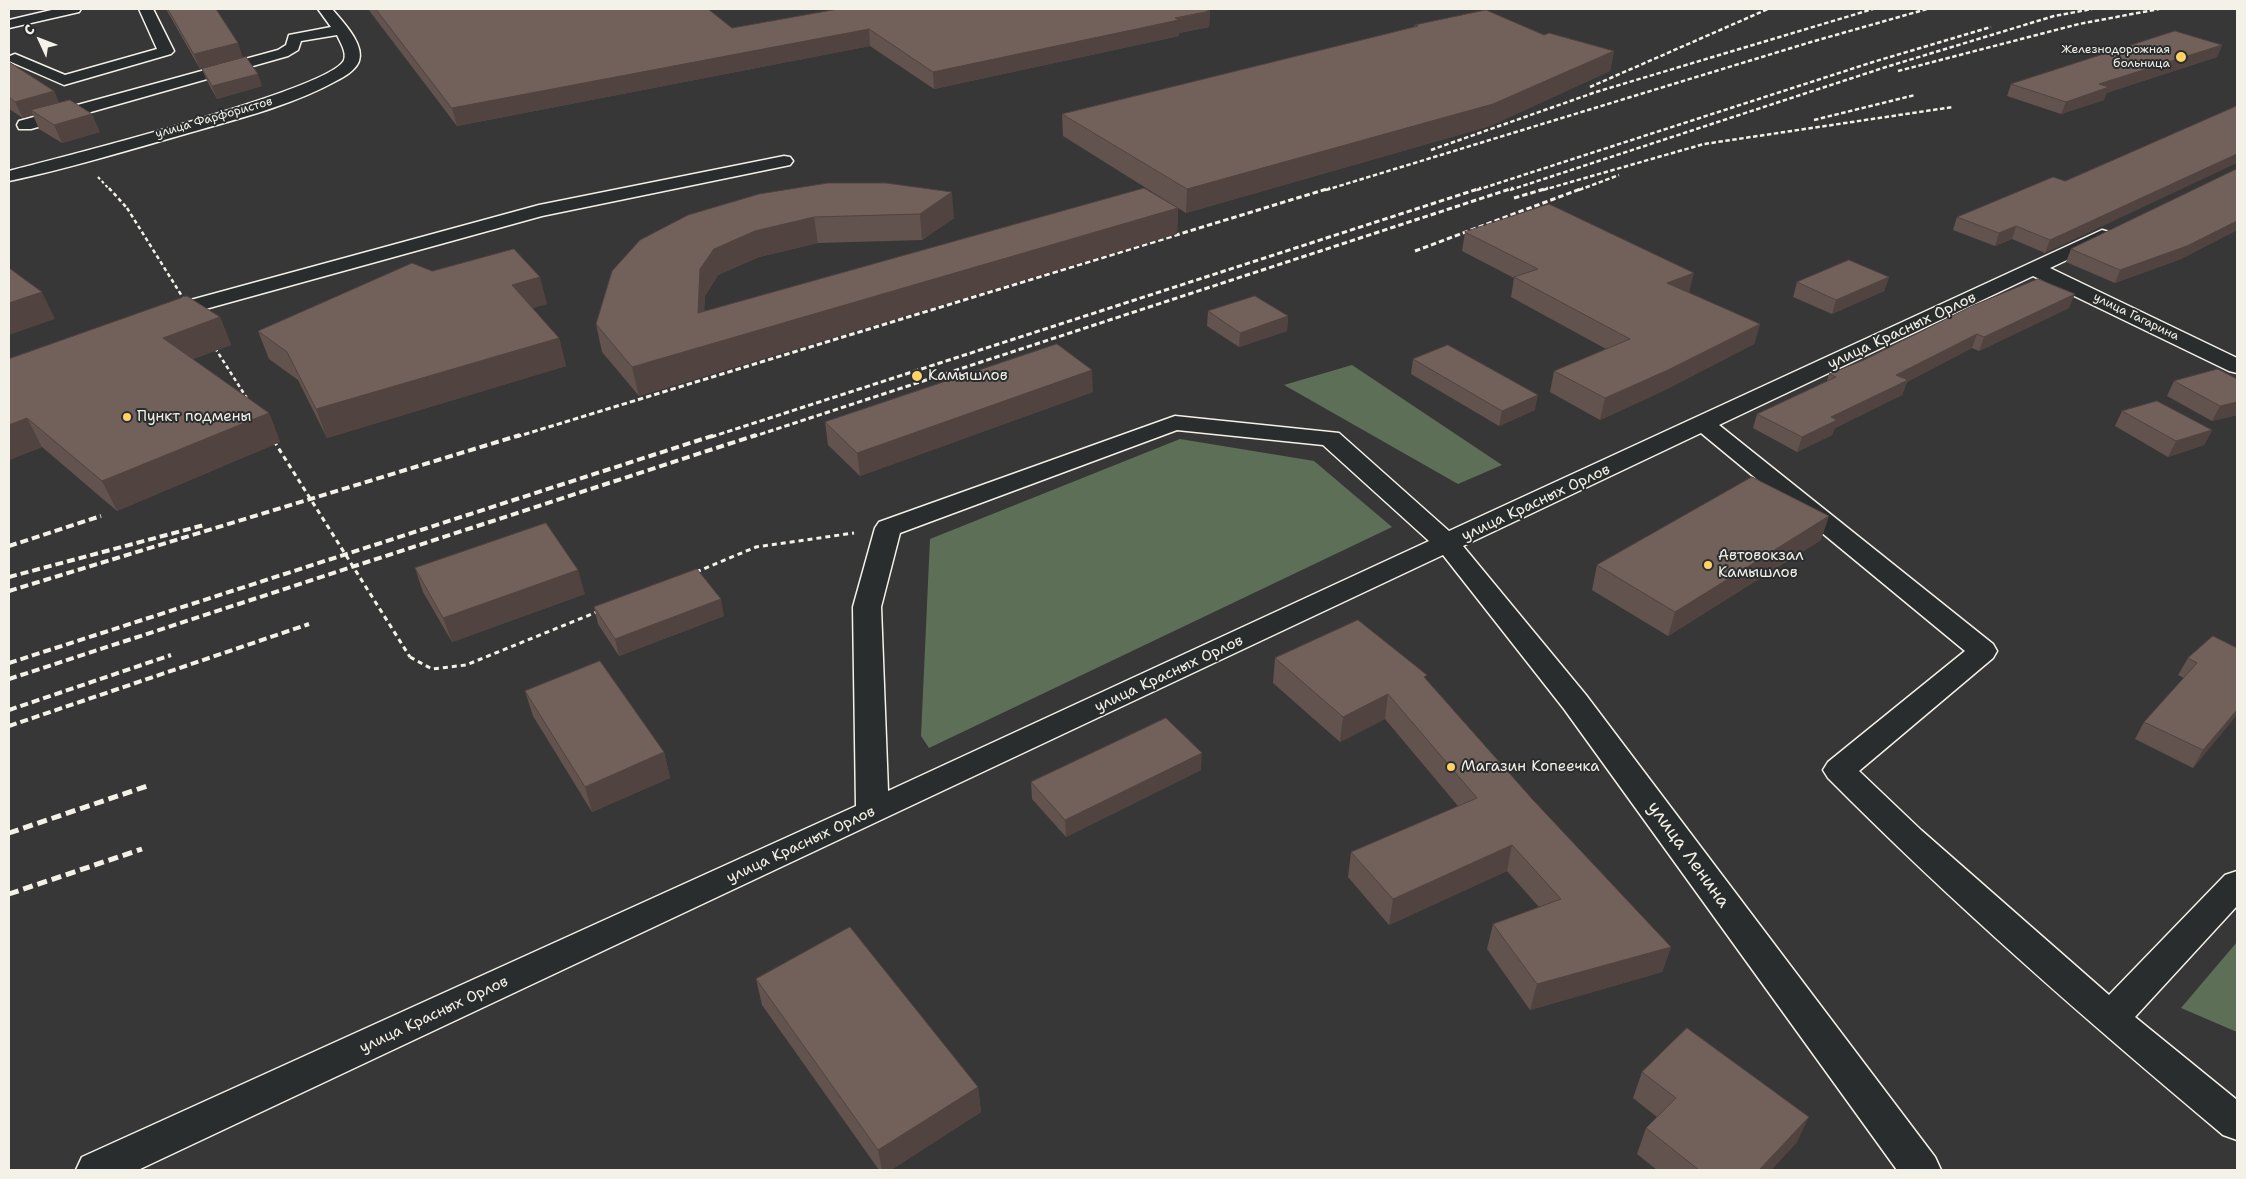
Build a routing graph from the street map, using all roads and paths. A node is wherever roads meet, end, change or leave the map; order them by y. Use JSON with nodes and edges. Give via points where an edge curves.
{"nodes":[{"id":1,"x":74,"y":9,"type":"edge"},
{"id":2,"x":146,"y":9,"type":"edge"},
{"id":3,"x":324,"y":9,"type":"edge"},
{"id":4,"x":9,"y":24,"type":"edge"},
{"id":5,"x":340,"y":30,"type":"junction"},
{"id":6,"x":15,"y":59,"type":"dead end"},
{"id":7,"x":25,"y":125,"type":"dead end"},
{"id":8,"x":784,"y":161,"type":"dead end"},
{"id":9,"x":13,"y":171,"type":"edge"},
{"id":10,"x":127,"y":208,"type":"dead end"},
{"id":11,"x":2114,"y":230,"type":"edge"},
{"id":12,"x":2035,"y":269,"type":"junction"},
{"id":13,"x":190,"y":307,"type":"edge"},
{"id":14,"x":142,"y":321,"type":"edge"},
{"id":15,"x":211,"y":341,"type":"edge"},
{"id":16,"x":2237,"y":366,"type":"edge"},
{"id":17,"x":252,"y":407,"type":"edge"},
{"id":18,"x":1704,"y":424,"type":"junction"},
{"id":19,"x":273,"y":440,"type":"dead end"},
{"id":20,"x":888,"y":528,"type":"junction"},
{"id":21,"x":1448,"y":544,"type":"junction"},
{"id":22,"x":693,"y":573,"type":"edge"},
{"id":23,"x":602,"y":610,"type":"edge"},
{"id":24,"x":872,"y":812,"type":"junction"},
{"id":25,"x":2237,"y":884,"type":"edge"},
{"id":26,"x":2110,"y":1019,"type":"junction"},
{"id":27,"x":2237,"y":1123,"type":"edge"},
{"id":28,"x":96,"y":1170,"type":"edge"},
{"id":29,"x":1921,"y":1170,"type":"edge"}],
"edges":[{"from":1,"to":4,"type":"street"},
{"from":2,"to":6,"type":"street","via":[[166,51],[64,80]]},
{"from":3,"to":5,"type":"street","name":"улица Фарфористов"},
{"from":5,"to":7,"type":"street","via":[[294,38],[293,47],[283,53]]},
{"from":5,"to":9,"type":"street","name":"улица Фарфористов","via":[[352,48],[353,58],[350,65],[334,78],[255,107]]},
{"from":8,"to":14,"type":"street","via":[[539,211]]},
{"from":10,"to":13,"type":"path","bridge":true},
{"from":11,"to":12,"type":"street","name":"улица Красных Орлов"},
{"from":12,"to":16,"type":"street","name":"улица Гагарина"},
{"from":12,"to":18,"type":"street","name":"улица Красных Орлов"},
{"from":15,"to":17,"type":"path","bridge":true},
{"from":18,"to":21,"type":"street","name":"улица Красных Орлов"},
{"from":18,"to":26,"type":"street","via":[[1983,651],[1839,770],[1909,839]]},
{"from":19,"to":23,"type":"path","bridge":true,"via":[[410,656],[432,669],[466,665]]},
{"from":20,"to":21,"type":"street","name":"улица Ленина","via":[[1176,423],[1330,438]]},
{"from":20,"to":22,"type":"path","via":[[756,547]]},
{"from":20,"to":24,"type":"street","via":[[867,607]]},
{"from":21,"to":24,"type":"street","name":"улица Красных Орлов"},
{"from":21,"to":29,"type":"street","name":"улица Ленина","via":[[1575,702]]},
{"from":24,"to":28,"type":"street","name":"улица Красных Орлов"},
{"from":25,"to":26,"type":"street"},
{"from":26,"to":27,"type":"street"}]}
